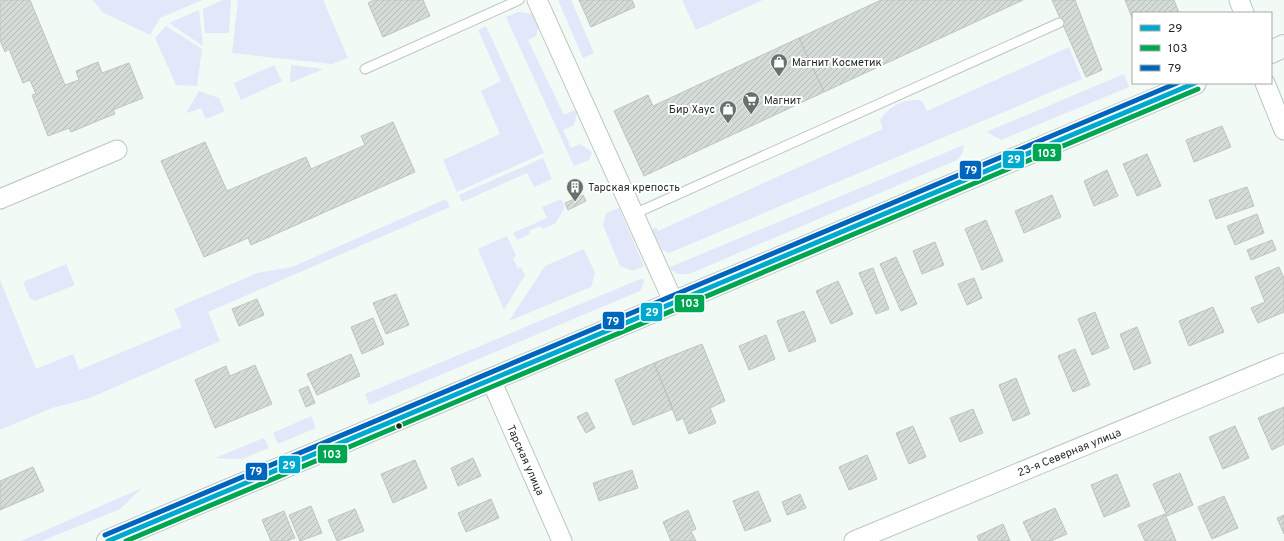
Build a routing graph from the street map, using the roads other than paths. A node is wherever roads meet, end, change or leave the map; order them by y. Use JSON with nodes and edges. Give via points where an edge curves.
{"nodes":[{"id":1,"x":519,"y":0,"type":"edge"},
{"id":2,"x":537,"y":0,"type":"edge"},
{"id":3,"x":1239,"y":0,"type":"edge"},
{"id":4,"x":1244,"y":12,"type":"edge"},
{"id":5,"x":1059,"y":23,"type":"dead end"},
{"id":6,"x":1284,"y":46,"type":"edge"},
{"id":7,"x":1272,"y":52,"type":"edge"},
{"id":8,"x":365,"y":69,"type":"dead end"},
{"id":9,"x":1192,"y":84,"type":"edge"},
{"id":10,"x":1265,"y":84,"type":"edge"},
{"id":11,"x":1284,"y":130,"type":"edge"},
{"id":12,"x":117,"y":150,"type":"dead end"},
{"id":13,"x":0,"y":199,"type":"edge"},
{"id":14,"x":634,"y":214,"type":"junction"},
{"id":15,"x":674,"y":303,"type":"junction"},
{"id":16,"x":1284,"y":363,"type":"edge"},
{"id":17,"x":491,"y":380,"type":"junction"},
{"id":18,"x":108,"y":541,"type":"edge"},
{"id":19,"x":562,"y":541,"type":"edge"},
{"id":20,"x":854,"y":541,"type":"edge"}],
"edges":[{"from":1,"to":8,"type":"lane"},
{"from":2,"to":14,"type":"street"},
{"from":3,"to":4,"type":"street"},
{"from":5,"to":14,"type":"lane"},
{"from":6,"to":7,"type":"main road"},
{"from":9,"to":15,"type":"main road"},
{"from":10,"to":11,"type":"street"},
{"from":12,"to":13,"type":"street"},
{"from":14,"to":15,"type":"street"},
{"from":15,"to":17,"type":"main road"},
{"from":16,"to":20,"type":"street","name":"23-я Северная улица"},
{"from":17,"to":18,"type":"main road"},
{"from":17,"to":19,"type":"street","name":"Тарская улица"}]}
